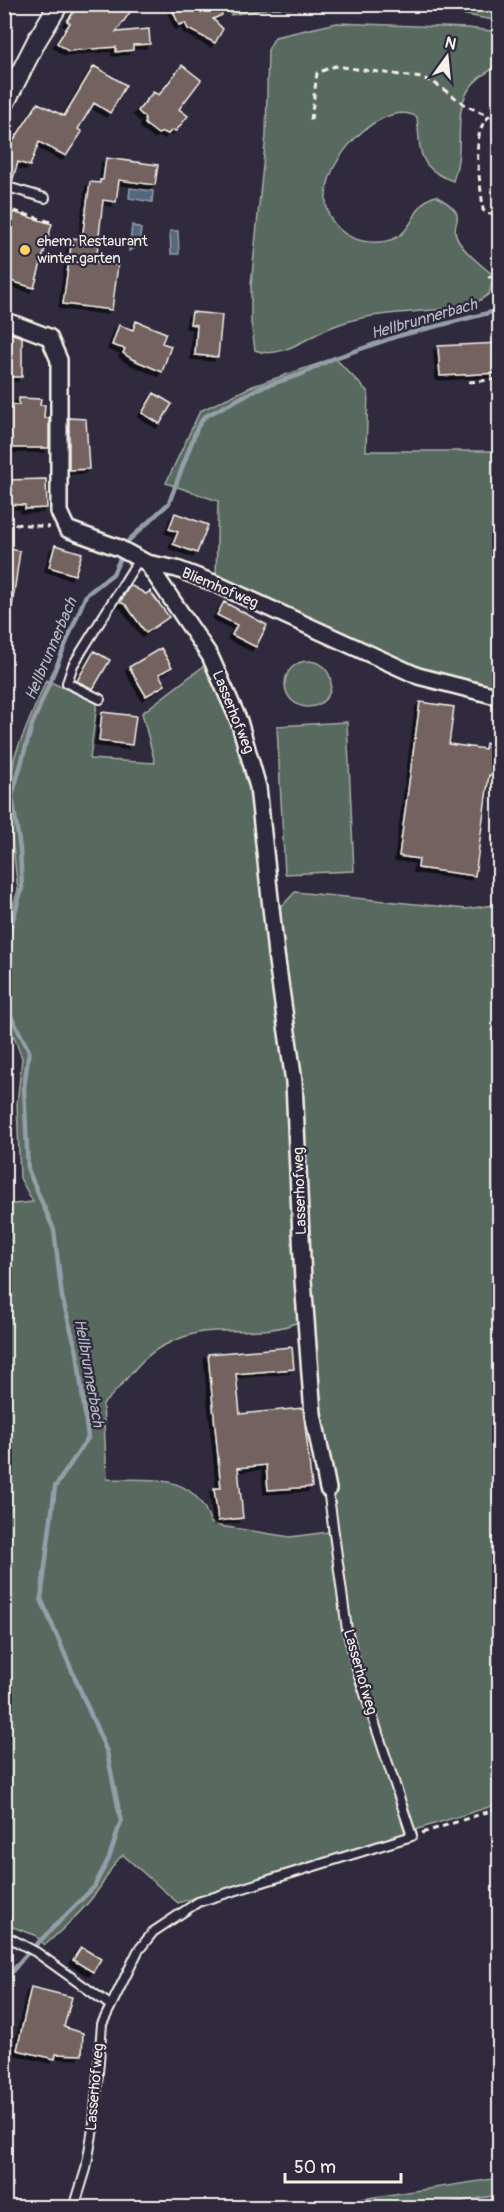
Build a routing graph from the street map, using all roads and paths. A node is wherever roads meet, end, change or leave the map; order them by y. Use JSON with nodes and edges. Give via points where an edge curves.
{"nodes":[{"id":1,"x":59,"y":4,"type":"edge"},
{"id":2,"x":4,"y":105,"type":"edge"},
{"id":3,"x":500,"y":112,"type":"edge"},
{"id":4,"x":489,"y":116,"type":"junction"},
{"id":5,"x":312,"y":120,"type":"dead end"},
{"id":6,"x":4,"y":186,"type":"edge"},
{"id":7,"x":45,"y":198,"type":"dead end"},
{"id":8,"x":4,"y":208,"type":"edge"},
{"id":9,"x":500,"y":213,"type":"edge"},
{"id":10,"x":51,"y":222,"type":"dead end"},
{"id":11,"x":500,"y":276,"type":"edge"},
{"id":12,"x":488,"y":277,"type":"dead end"},
{"id":13,"x":4,"y":320,"type":"edge"},
{"id":14,"x":500,"y":379,"type":"edge"},
{"id":15,"x":469,"y":382,"type":"dead end"},
{"id":16,"x":4,"y":524,"type":"edge"},
{"id":17,"x":67,"y":529,"type":"junction"},
{"id":18,"x":134,"y":556,"type":"junction"},
{"id":19,"x":500,"y":697,"type":"edge"},
{"id":20,"x":100,"y":699,"type":"dead end"},
{"id":21,"x":328,"y":1489,"type":"joint"},
{"id":22,"x":500,"y":1808,"type":"edge"},
{"id":23,"x":412,"y":1836,"type":"junction"},
{"id":24,"x":4,"y":1935,"type":"edge"},
{"id":25,"x":110,"y":2005,"type":"junction"},
{"id":26,"x":74,"y":2208,"type":"edge"}],
"edges":[{"from":1,"to":2,"type":"street"},
{"from":3,"to":4,"type":"path"},
{"from":4,"to":5,"type":"path","via":[[433,82],[335,66],[317,73]]},
{"from":4,"to":9,"type":"path","via":[[478,136],[483,210],[487,214]]},
{"from":6,"to":7,"type":"lane"},
{"from":8,"to":10,"type":"path"},
{"from":11,"to":12,"type":"path"},
{"from":13,"to":17,"type":"street","via":[[49,337],[59,360],[59,512]]},
{"from":14,"to":15,"type":"path"},
{"from":16,"to":17,"type":"path"},
{"from":17,"to":18,"type":"street","name":"Bliemhofweg"},
{"from":18,"to":19,"type":"street","name":"Bliemhofweg","via":[[214,583],[418,676]]},
{"from":18,"to":20,"type":"lane","via":[[67,682]]},
{"from":18,"to":21,"type":"street","name":"Lasserhofweg","via":[[210,656],[239,721],[258,787],[294,1082],[313,1414]]},
{"from":21,"to":23,"type":"lane","name":"Lasserhofweg","via":[[347,1630]]},
{"from":22,"to":23,"type":"path"},
{"from":23,"to":25,"type":"lane","name":"Lasserhofweg","via":[[198,1902],[181,1911],[153,1932],[138,1951]]},
{"from":24,"to":25,"type":"lane","via":[[26,1945]]},
{"from":25,"to":26,"type":"lane","name":"Lasserhofweg","via":[[100,2034],[94,2123],[86,2169]]}]}
